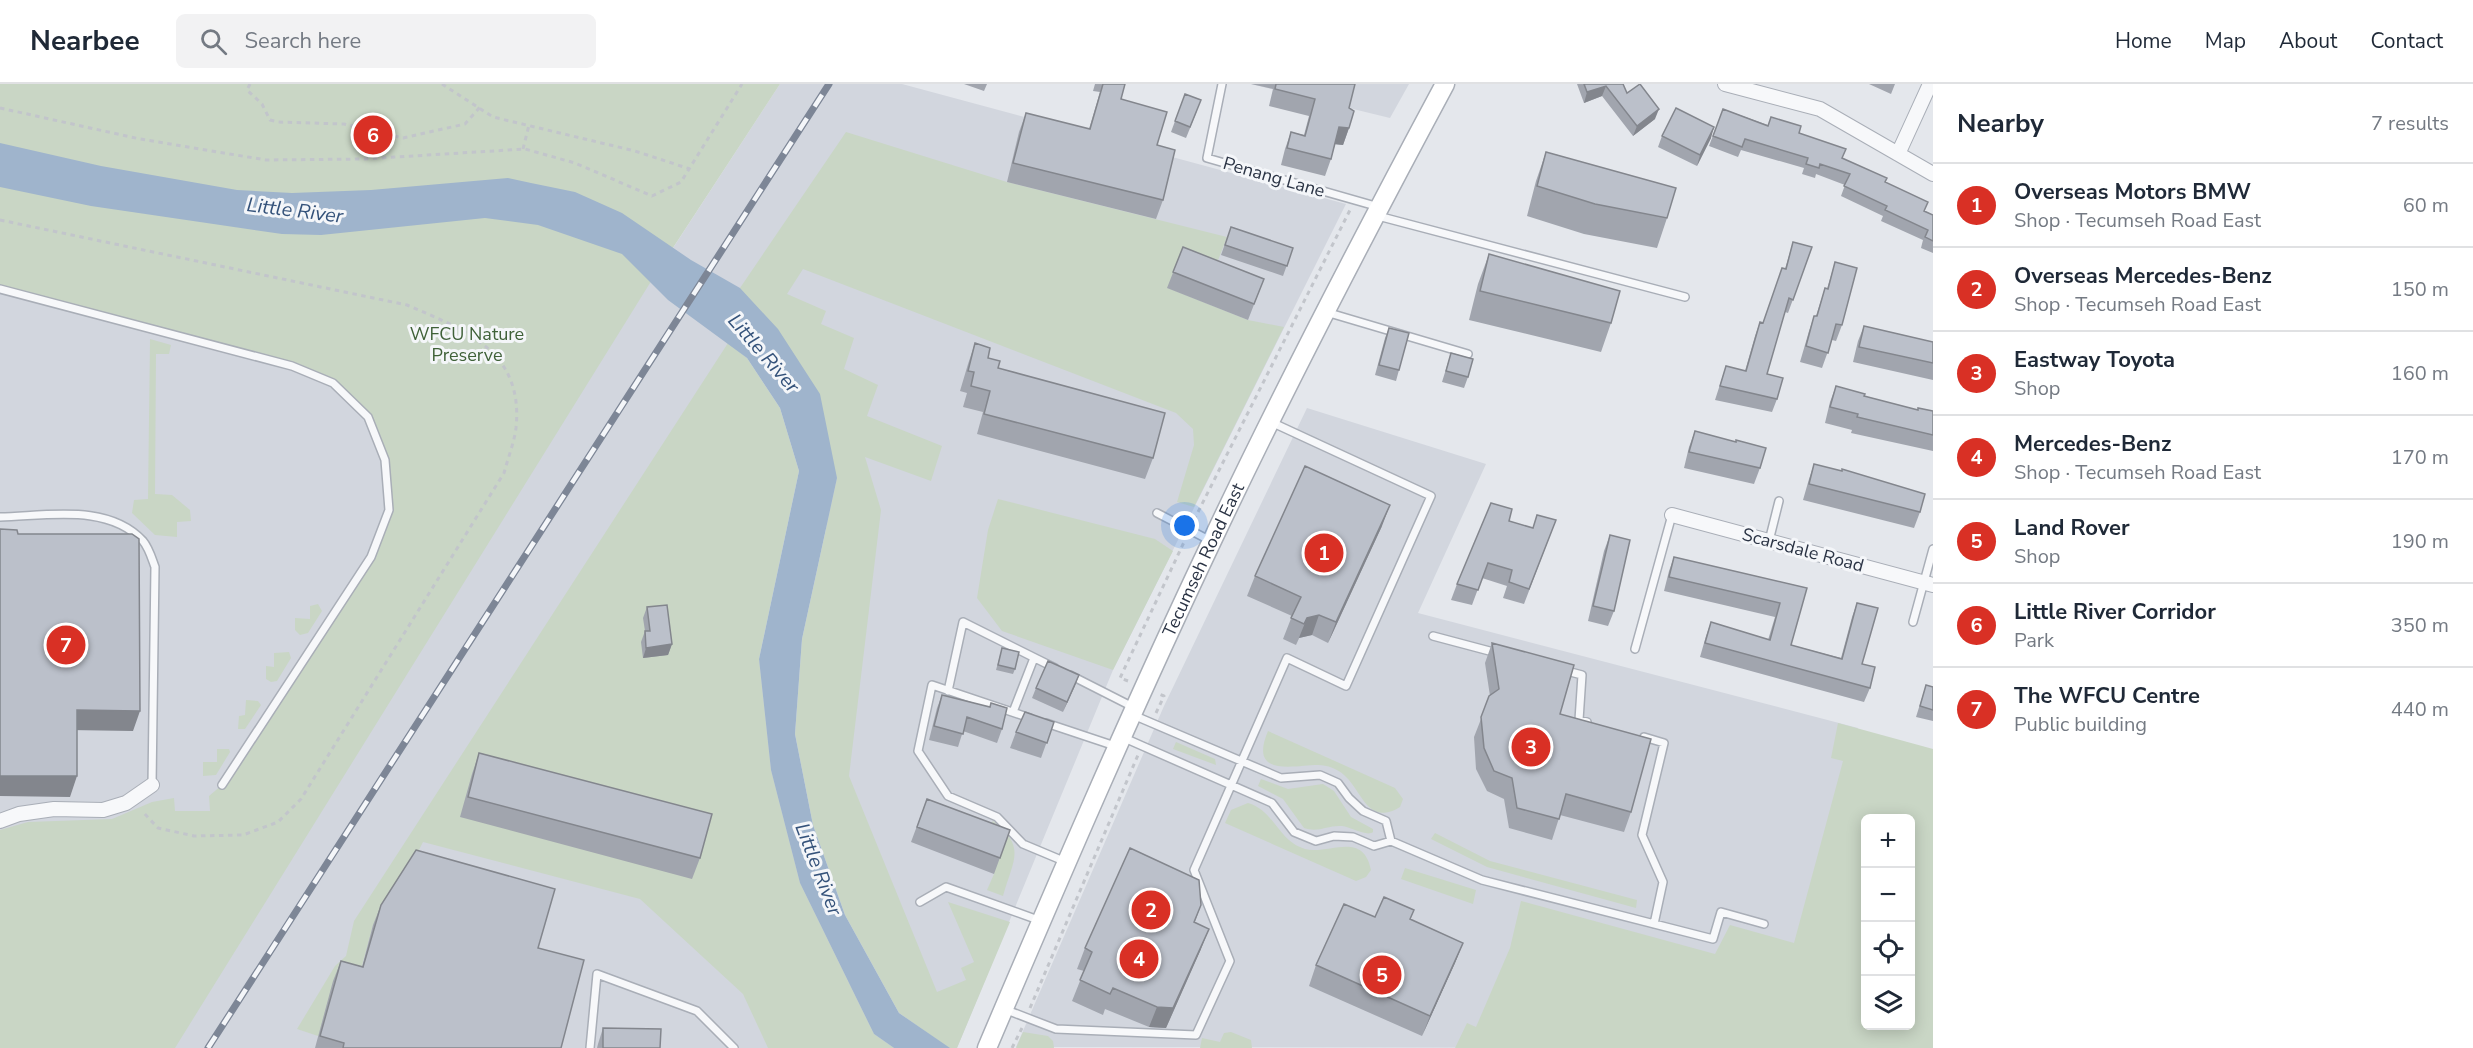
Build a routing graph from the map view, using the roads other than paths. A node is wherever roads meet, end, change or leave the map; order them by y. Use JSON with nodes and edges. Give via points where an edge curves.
{"nodes":[{"id":1,"x":1222,"y":84,"type":"edge"},
{"id":2,"x":1445,"y":84,"type":"edge"},
{"id":3,"x":1725,"y":84,"type":"edge"},
{"id":4,"x":1930,"y":84,"type":"edge"},
{"id":5,"x":1898,"y":154,"type":"junction"},
{"id":6,"x":1933,"y":174,"type":"edge"},
{"id":7,"x":1377,"y":211,"type":"junction"},
{"id":8,"x":0,"y":289,"type":"edge"},
{"id":9,"x":1685,"y":297,"type":"dead end"},
{"id":10,"x":1326,"y":312,"type":"junction"},
{"id":11,"x":1468,"y":354,"type":"dead end"},
{"id":12,"x":1271,"y":422,"type":"junction"},
{"id":13,"x":1779,"y":501,"type":"dead end"},
{"id":14,"x":1157,"y":513,"type":"dead end"},
{"id":15,"x":1672,"y":515,"type":"joint"},
{"id":16,"x":0,"y":517,"type":"edge"},
{"id":17,"x":1211,"y":541,"type":"junction"},
{"id":18,"x":1769,"y":541,"type":"junction"},
{"id":19,"x":1933,"y":549,"type":"edge"},
{"id":20,"x":1928,"y":583,"type":"edge"},
{"id":21,"x":1913,"y":622,"type":"dead end"},
{"id":22,"x":1433,"y":636,"type":"dead end"},
{"id":23,"x":1635,"y":649,"type":"dead end"},
{"id":24,"x":1508,"y":656,"type":"edge"},
{"id":25,"x":1034,"y":657,"type":"junction"},
{"id":26,"x":1550,"y":666,"type":"edge"},
{"id":27,"x":948,"y":691,"type":"junction"},
{"id":28,"x":1134,"y":711,"type":"junction"},
{"id":29,"x":1013,"y":712,"type":"junction"},
{"id":30,"x":1600,"y":726,"type":"edge"},
{"id":31,"x":1632,"y":734,"type":"edge"},
{"id":32,"x":1120,"y":742,"type":"junction"},
{"id":33,"x":1240,"y":761,"type":"junction"},
{"id":34,"x":222,"y":784,"type":"dead end"},
{"id":35,"x":1231,"y":784,"type":"junction"},
{"id":36,"x":152,"y":785,"type":"joint"},
{"id":37,"x":0,"y":821,"type":"edge"},
{"id":38,"x":1391,"y":841,"type":"junction"},
{"id":39,"x":1067,"y":862,"type":"junction"},
{"id":40,"x":920,"y":902,"type":"dead end"},
{"id":41,"x":1041,"y":921,"type":"junction"},
{"id":42,"x":1654,"y":924,"type":"junction"},
{"id":43,"x":1764,"y":924,"type":"dead end"},
{"id":44,"x":1004,"y":1009,"type":"junction"},
{"id":45,"x":730,"y":1046,"type":"edge"},
{"id":46,"x":590,"y":1048,"type":"edge"},
{"id":47,"x":987,"y":1048,"type":"edge"}],
"edges":[{"from":1,"to":7,"type":"lane","name":"Penang Lane","via":[[1207,158],[1355,200]]},
{"from":2,"to":7,"type":"main road","name":"Tecumseh Road East"},
{"from":3,"to":5,"type":"street","via":[[1820,109]]},
{"from":4,"to":5,"type":"street"},
{"from":5,"to":6,"type":"street"},
{"from":7,"to":9,"type":"lane","name":"Penang Lane"},
{"from":7,"to":10,"type":"main road","name":"Tecumseh Road East"},
{"from":8,"to":34,"type":"lane","via":[[292,366],[333,383],[368,417],[385,460],[389,510],[371,557]]},
{"from":10,"to":11,"type":"lane"},
{"from":10,"to":12,"type":"main road","name":"Tecumseh Road East"},
{"from":12,"to":17,"type":"main road","name":"Tecumseh Road East"},
{"from":12,"to":33,"type":"lane","via":[[1431,496],[1346,686],[1287,658]]},
{"from":13,"to":18,"type":"lane"},
{"from":14,"to":17,"type":"lane"},
{"from":15,"to":18,"type":"street","name":"Scarsdale Road"},
{"from":15,"to":23,"type":"lane"},
{"from":16,"to":36,"type":"lane","via":[[96,516],[124,524],[145,543],[155,567]]},
{"from":17,"to":28,"type":"main road","name":"Tecumseh Road East"},
{"from":18,"to":20,"type":"street","name":"Scarsdale Road"},
{"from":19,"to":20,"type":"lane"},
{"from":20,"to":21,"type":"lane"},
{"from":22,"to":24,"type":"lane"},
{"from":25,"to":27,"type":"lane","via":[[963,622]]},
{"from":25,"to":28,"type":"lane"},
{"from":25,"to":29,"type":"lane"},
{"from":26,"to":30,"type":"lane","via":[[1582,675],[1579,720]]},
{"from":27,"to":29,"type":"lane"},
{"from":27,"to":39,"type":"lane","via":[[932,685],[918,751],[948,796],[997,817],[1023,844]]},
{"from":28,"to":32,"type":"main road","name":"Tecumseh Road East"},
{"from":28,"to":33,"type":"lane"},
{"from":29,"to":32,"type":"lane"},
{"from":31,"to":42,"type":"lane","via":[[1664,742],[1642,835],[1663,882]]},
{"from":32,"to":35,"type":"lane"},
{"from":32,"to":39,"type":"main road","name":"Tecumseh Road East"},
{"from":33,"to":35,"type":"lane"},
{"from":33,"to":38,"type":"lane","via":[[1281,778],[1320,775],[1338,783],[1363,811],[1386,821]]},
{"from":35,"to":38,"type":"lane","via":[[1272,803],[1294,832],[1316,841],[1334,836],[1353,837],[1374,846]]},
{"from":35,"to":44,"type":"lane","via":[[1194,870],[1230,961],[1196,1035],[1056,1029]]},
{"from":36,"to":37,"type":"street","via":[[126,803],[103,810],[54,809]]},
{"from":38,"to":42,"type":"lane","via":[[1482,880]]},
{"from":39,"to":41,"type":"main road","name":"Tecumseh Road East"},
{"from":40,"to":41,"type":"lane","via":[[946,887]]},
{"from":41,"to":44,"type":"main road","name":"Tecumseh Road East"},
{"from":42,"to":43,"type":"lane","via":[[1713,939],[1721,912]]},
{"from":44,"to":47,"type":"main road","name":"Tecumseh Road East"},
{"from":45,"to":46,"type":"lane","via":[[697,1011],[597,974]]}]}
